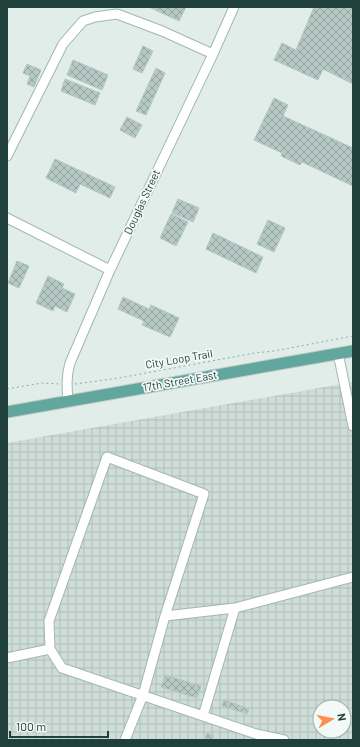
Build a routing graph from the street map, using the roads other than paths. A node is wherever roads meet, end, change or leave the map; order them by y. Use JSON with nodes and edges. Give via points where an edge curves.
{"nodes":[{"id":1,"x":234,"y":7,"type":"edge"},
{"id":2,"x":213,"y":54,"type":"junction"},
{"id":3,"x":7,"y":156,"type":"edge"},
{"id":4,"x":7,"y":218,"type":"edge"},
{"id":5,"x":110,"y":270,"type":"junction"},
{"id":6,"x":353,"y":351,"type":"edge"},
{"id":7,"x":338,"y":353,"type":"junction"},
{"id":8,"x":68,"y":401,"type":"junction"},
{"id":9,"x":7,"y":412,"type":"edge"},
{"id":10,"x":353,"y":426,"type":"edge"},
{"id":11,"x":353,"y":577,"type":"edge"},
{"id":12,"x":235,"y":608,"type":"junction"},
{"id":13,"x":165,"y":616,"type":"junction"},
{"id":14,"x":50,"y":649,"type":"junction"},
{"id":15,"x":7,"y":658,"type":"edge"},
{"id":16,"x":143,"y":695,"type":"junction"},
{"id":17,"x":203,"y":716,"type":"junction"},
{"id":18,"x":255,"y":737,"type":"edge"},
{"id":19,"x":125,"y":740,"type":"edge"},
{"id":20,"x":284,"y":740,"type":"edge"}],
"edges":[{"from":1,"to":2,"type":"street","name":"Douglas Street"},
{"from":2,"to":3,"type":"street","via":[[117,14],[83,21],[63,44]]},
{"from":2,"to":5,"type":"street","name":"Douglas Street"},
{"from":4,"to":5,"type":"street"},
{"from":5,"to":8,"type":"street","name":"Douglas Street","via":[[70,363],[67,373]]},
{"from":6,"to":7,"type":"main road","name":"17th Street East"},
{"from":7,"to":8,"type":"main road","name":"17th Street East"},
{"from":7,"to":10,"type":"street"},
{"from":8,"to":9,"type":"main road","name":"17th Street East"},
{"from":11,"to":12,"type":"street"},
{"from":12,"to":13,"type":"street"},
{"from":12,"to":17,"type":"street"},
{"from":13,"to":14,"type":"street","via":[[204,494],[107,457],[49,621]]},
{"from":13,"to":16,"type":"street"},
{"from":14,"to":15,"type":"street"},
{"from":14,"to":16,"type":"street","via":[[62,668]]},
{"from":16,"to":17,"type":"street"},
{"from":16,"to":19,"type":"street"},
{"from":17,"to":18,"type":"street"},
{"from":18,"to":20,"type":"street"}]}
